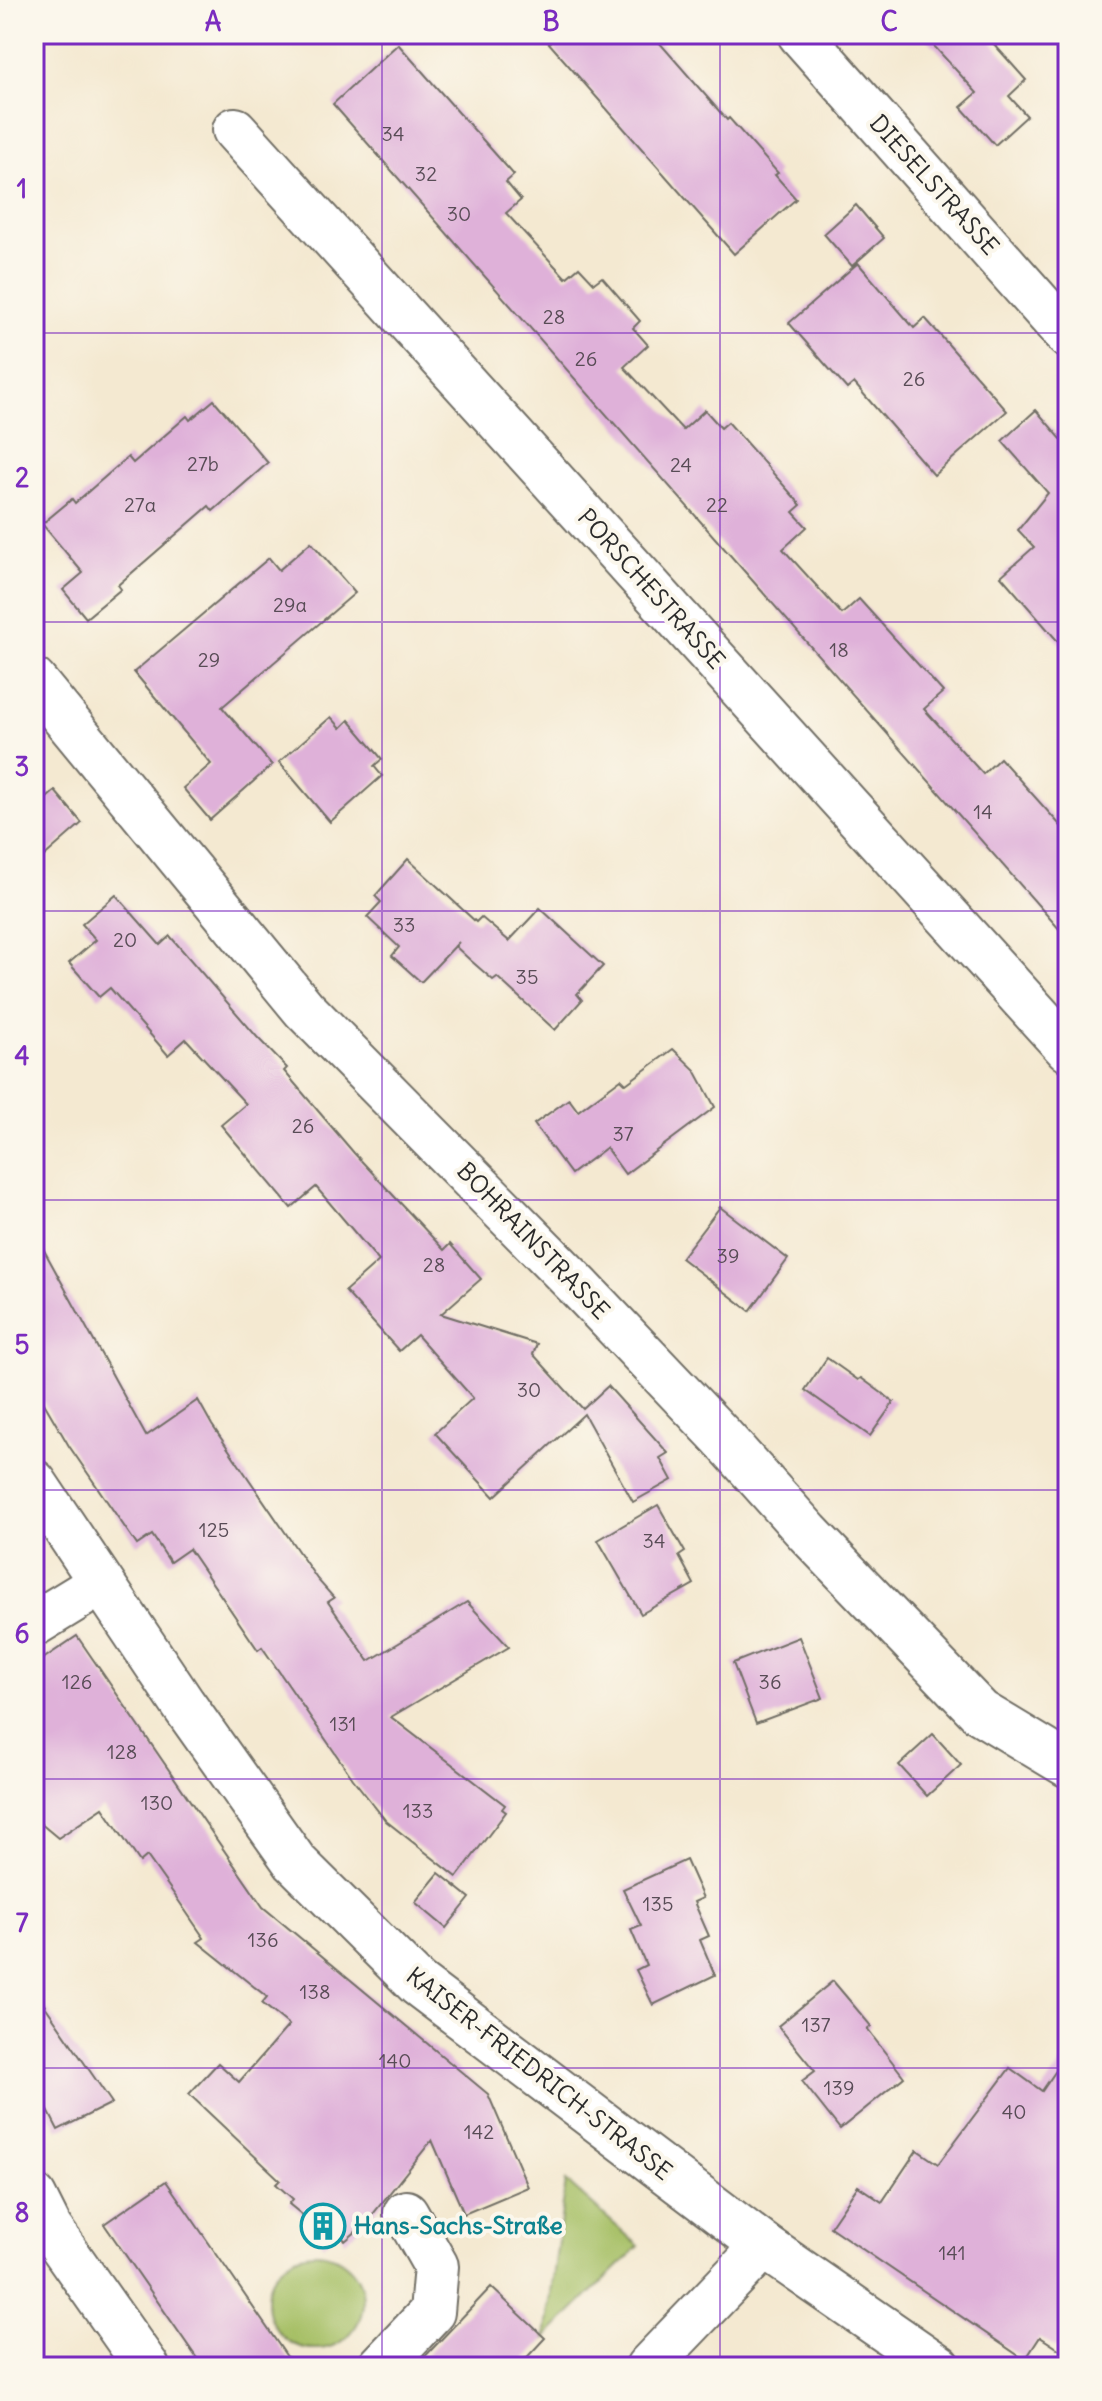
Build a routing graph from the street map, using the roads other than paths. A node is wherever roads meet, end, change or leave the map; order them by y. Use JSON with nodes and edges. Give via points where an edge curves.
{"nodes":[{"id":1,"x":800,"y":34,"type":"edge"},
{"id":2,"x":235,"y":130,"type":"dead end"},
{"id":3,"x":1068,"y":336,"type":"edge"},
{"id":4,"x":34,"y":681,"type":"edge"},
{"id":5,"x":1068,"y":1049,"type":"edge"},
{"id":6,"x":34,"y":1482,"type":"edge"},
{"id":7,"x":101,"y":1583,"type":"junction"},
{"id":8,"x":34,"y":1624,"type":"edge"},
{"id":9,"x":1068,"y":1765,"type":"edge"},
{"id":10,"x":34,"y":2197,"type":"edge"},
{"id":11,"x":406,"y":2213,"type":"dead end"},
{"id":12,"x":764,"y":2246,"type":"junction"},
{"id":13,"x":147,"y":2367,"type":"edge"},
{"id":14,"x":380,"y":2367,"type":"edge"},
{"id":15,"x":648,"y":2367,"type":"edge"},
{"id":16,"x":939,"y":2367,"type":"edge"}],
"edges":[{"from":1,"to":3,"type":"street","name":"DIESELSTRASSE"},
{"from":2,"to":5,"type":"street","name":"PORSCHESTRASSE"},
{"from":4,"to":9,"type":"street","name":"BOHRAINSTRASSE","via":[[304,1009],[579,1287],[980,1712]]},
{"from":6,"to":7,"type":"street","name":"KAISER-FRIEDRICH-STRASSE"},
{"from":7,"to":8,"type":"street"},
{"from":7,"to":12,"type":"street","name":"KAISER-FRIEDRICH-STRASSE","via":[[295,1862],[418,1984]]},
{"from":10,"to":13,"type":"street","via":[[50,2229]]},
{"from":11,"to":14,"type":"street","via":[[436,2266],[432,2312]]},
{"from":12,"to":15,"type":"street"},
{"from":12,"to":16,"type":"street","name":"KAISER-FRIEDRICH-STRASSE"}]}
